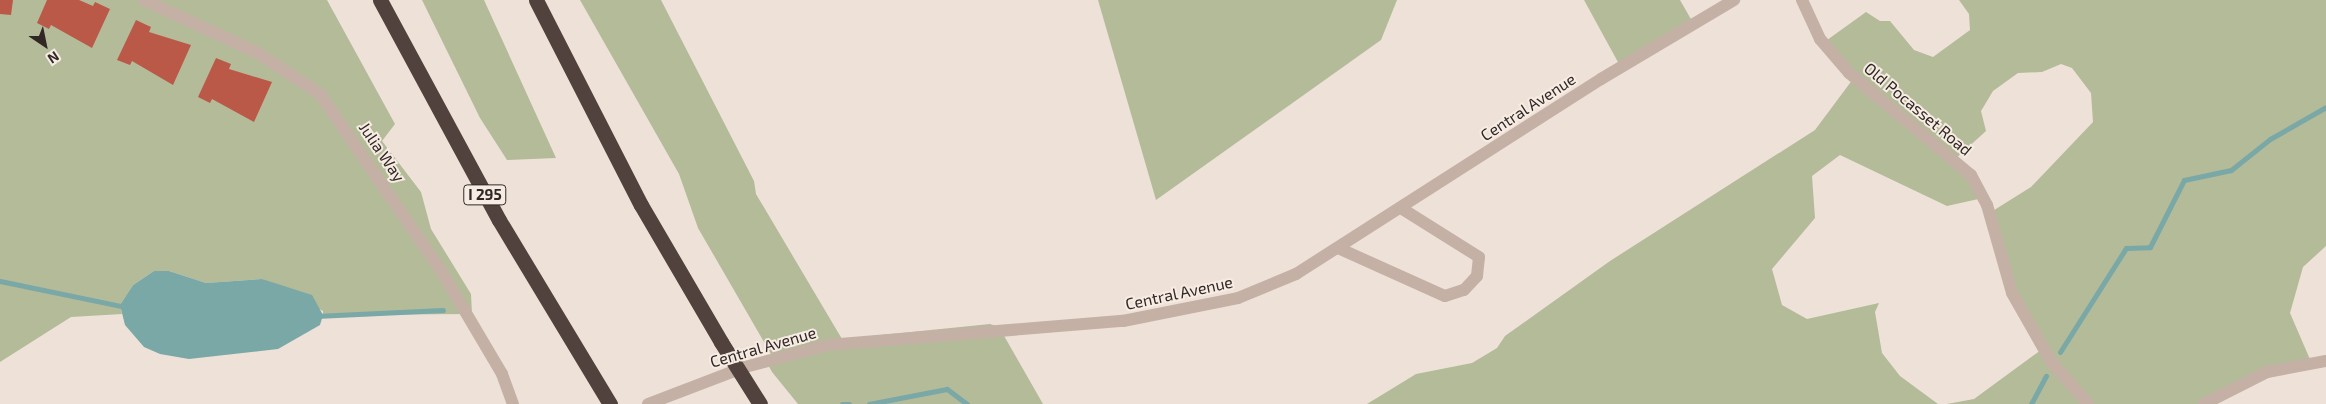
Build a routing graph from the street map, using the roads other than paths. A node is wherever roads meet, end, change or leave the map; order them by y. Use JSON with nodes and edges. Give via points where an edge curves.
{"nodes":[{"id":1,"x":144,"y":0,"type":"edge"},
{"id":2,"x":380,"y":0,"type":"edge"},
{"id":3,"x":536,"y":0,"type":"edge"},
{"id":4,"x":1734,"y":0,"type":"edge"},
{"id":5,"x":1802,"y":0,"type":"edge"},
{"id":6,"x":1401,"y":208,"type":"junction"},
{"id":7,"x":1338,"y":248,"type":"junction"},
{"id":8,"x":2326,"y":361,"type":"edge"},
{"id":9,"x":513,"y":404,"type":"edge"},
{"id":10,"x":610,"y":404,"type":"edge"},
{"id":11,"x":648,"y":404,"type":"edge"},
{"id":12,"x":760,"y":404,"type":"edge"},
{"id":13,"x":2088,"y":404,"type":"edge"},
{"id":14,"x":2204,"y":404,"type":"edge"}],
"edges":[{"from":1,"to":9,"type":"street","name":"Julia Way","via":[[256,52],[320,94],[440,269],[502,374]]},
{"from":2,"to":10,"type":"highway","number":"I 295","via":[[504,229]]},
{"from":3,"to":12,"type":"highway","bridge":true,"via":[[636,197]]},
{"from":4,"to":6,"type":"street","name":"Central Avenue","via":[[1601,79]]},
{"from":5,"to":13,"type":"street","name":"Old Pocasset Road","via":[[1820,39],[1849,73],[1971,175],[1987,205],[2012,293],[2050,360]]},
{"from":6,"to":7,"type":"street","name":"Central Avenue"},
{"from":6,"to":7,"type":"street","via":[[1479,257],[1477,276],[1464,290],[1445,296]]},
{"from":7,"to":11,"type":"street","name":"Central Avenue","via":[[1296,274],[1208,307],[1123,321],[828,345],[744,367]]},
{"from":8,"to":14,"type":"street","via":[[2268,372]]}]}
